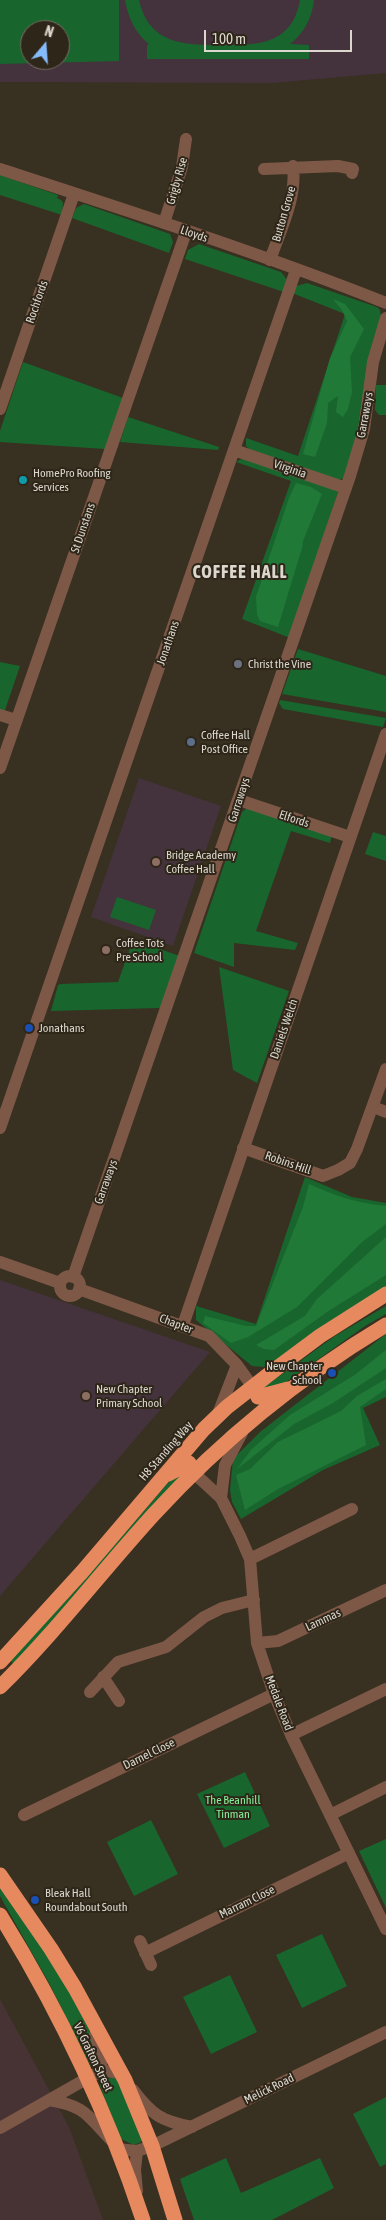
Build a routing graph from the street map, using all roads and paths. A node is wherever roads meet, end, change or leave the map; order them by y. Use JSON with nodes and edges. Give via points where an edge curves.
{"nodes":[{"id":1,"x":186,"y":139,"type":"dead end"},
{"id":2,"x":293,"y":166,"type":"junction"},
{"id":3,"x":0,"y":169,"type":"edge"},
{"id":4,"x":264,"y":169,"type":"dead end"},
{"id":5,"x":352,"y":174,"type":"dead end"},
{"id":6,"x":74,"y":194,"type":"junction"},
{"id":7,"x":164,"y":224,"type":"junction"},
{"id":8,"x":186,"y":232,"type":"junction"},
{"id":9,"x":270,"y":260,"type":"junction"},
{"id":10,"x":296,"y":270,"type":"junction"},
{"id":11,"x":386,"y":303,"type":"edge"},
{"id":12,"x":386,"y":318,"type":"edge"},
{"id":13,"x":0,"y":409,"type":"edge"},
{"id":14,"x":234,"y":450,"type":"junction"},
{"id":15,"x":346,"y":488,"type":"junction"},
{"id":16,"x":0,"y":715,"type":"edge"},
{"id":17,"x":16,"y":720,"type":"junction"},
{"id":18,"x":386,"y":734,"type":"edge"},
{"id":19,"x":0,"y":768,"type":"edge"},
{"id":20,"x":238,"y":800,"type":"junction"},
{"id":21,"x":350,"y":837,"type":"junction"},
{"id":22,"x":386,"y":1069,"type":"edge"},
{"id":23,"x":373,"y":1107,"type":"junction"},
{"id":24,"x":386,"y":1112,"type":"edge"},
{"id":25,"x":0,"y":1128,"type":"edge"},
{"id":26,"x":243,"y":1148,"type":"junction"},
{"id":27,"x":0,"y":1262,"type":"edge"},
{"id":28,"x":73,"y":1277,"type":"junction"},
{"id":29,"x":60,"y":1283,"type":"junction"},
{"id":30,"x":79,"y":1289,"type":"junction"},
{"id":31,"x":386,"y":1294,"type":"edge"},
{"id":32,"x":183,"y":1325,"type":"junction"},
{"id":33,"x":386,"y":1325,"type":"edge"},
{"id":34,"x":237,"y":1365,"type":"junction"},
{"id":35,"x":296,"y":1386,"type":"junction"},
{"id":36,"x":256,"y":1392,"type":"junction"},
{"id":37,"x":222,"y":1409,"type":"junction"},
{"id":38,"x":261,"y":1415,"type":"junction"},
{"id":39,"x":225,"y":1452,"type":"junction"},
{"id":40,"x":190,"y":1462,"type":"junction"},
{"id":41,"x":222,"y":1498,"type":"junction"},
{"id":42,"x":352,"y":1510,"type":"dead end"},
{"id":43,"x":250,"y":1559,"type":"junction"},
{"id":44,"x":386,"y":1590,"type":"edge"},
{"id":45,"x":254,"y":1600,"type":"junction"},
{"id":46,"x":257,"y":1643,"type":"junction"},
{"id":47,"x":2,"y":1660,"type":"edge"},
{"id":48,"x":102,"y":1677,"type":"junction"},
{"id":49,"x":0,"y":1688,"type":"edge"},
{"id":50,"x":386,"y":1689,"type":"edge"},
{"id":51,"x":90,"y":1692,"type":"dead end"},
{"id":52,"x":274,"y":1694,"type":"junction"},
{"id":53,"x":120,"y":1701,"type":"dead end"},
{"id":54,"x":291,"y":1735,"type":"junction"},
{"id":55,"x":386,"y":1787,"type":"edge"},
{"id":56,"x":24,"y":1815,"type":"dead end"},
{"id":57,"x":330,"y":1815,"type":"junction"},
{"id":58,"x":349,"y":1853,"type":"junction"},
{"id":59,"x":0,"y":1875,"type":"edge"},
{"id":60,"x":0,"y":1915,"type":"edge"},
{"id":61,"x":386,"y":1929,"type":"edge"},
{"id":62,"x":140,"y":1941,"type":"dead end"},
{"id":63,"x":145,"y":1953,"type":"junction"},
{"id":64,"x":151,"y":1965,"type":"dead end"},
{"id":65,"x":88,"y":2012,"type":"junction"},
{"id":66,"x":386,"y":2032,"type":"edge"},
{"id":67,"x":93,"y":2075,"type":"junction"},
{"id":68,"x":123,"y":2077,"type":"junction"},
{"id":69,"x":49,"y":2100,"type":"junction"},
{"id":70,"x":192,"y":2127,"type":"junction"},
{"id":71,"x":0,"y":2128,"type":"edge"},
{"id":72,"x":116,"y":2146,"type":"junction"},
{"id":73,"x":152,"y":2146,"type":"junction"},
{"id":74,"x":137,"y":2151,"type":"junction"},
{"id":75,"x":133,"y":2185,"type":"junction"},
{"id":76,"x":141,"y":2216,"type":"edge"},
{"id":77,"x":176,"y":2220,"type":"edge"}],
"edges":[{"from":1,"to":7,"type":"street","name":"Grigby Rise","via":[[182,167]]},
{"from":2,"to":4,"type":"street","name":"Button Grove"},
{"from":2,"to":5,"type":"street","name":"Button Grove","via":[[338,166],[353,169]]},
{"from":2,"to":9,"type":"street","name":"Button Grove","via":[[292,194]]},
{"from":3,"to":6,"type":"street","name":"Lloyds"},
{"from":6,"to":7,"type":"street","name":"Lloyds"},
{"from":6,"to":13,"type":"street","name":"Rochfords"},
{"from":7,"to":8,"type":"street","name":"Lloyds"},
{"from":8,"to":9,"type":"street","name":"Lloyds"},
{"from":8,"to":17,"type":"street","name":"St Dunstans"},
{"from":9,"to":10,"type":"street","name":"Lloyds"},
{"from":10,"to":11,"type":"street","name":"Lloyds"},
{"from":10,"to":14,"type":"street","name":"Jonathans"},
{"from":12,"to":15,"type":"street","name":"Garraways","via":[[373,362],[364,429]]},
{"from":14,"to":15,"type":"street","name":"Virginia"},
{"from":14,"to":25,"type":"street","name":"Jonathans"},
{"from":15,"to":20,"type":"street","name":"Garraways"},
{"from":16,"to":17,"type":"street"},
{"from":17,"to":19,"type":"street","name":"St Dunstans"},
{"from":18,"to":21,"type":"street","name":"Daniels Welch"},
{"from":20,"to":21,"type":"street","name":"Elfords"},
{"from":20,"to":28,"type":"street","name":"Garraways"},
{"from":21,"to":26,"type":"street","name":"Daniels Welch"},
{"from":22,"to":23,"type":"street","name":"Robins Hill"},
{"from":23,"to":24,"type":"street"},
{"from":23,"to":26,"type":"street","name":"Robins Hill","via":[[350,1163],[323,1176]]},
{"from":26,"to":32,"type":"street","name":"Daniels Welch"},
{"from":27,"to":29,"type":"street"},
{"from":28,"to":29,"type":"street","via":[[64,1278]]},
{"from":28,"to":30,"type":"street","via":[[78,1280]]},
{"from":29,"to":30,"type":"street","via":[[60,1290],[68,1296],[76,1294]]},
{"from":30,"to":32,"type":"street","name":"Chapter"},
{"from":31,"to":36,"type":"highway","name":"H8 Standing Way","via":[[320,1336]]},
{"from":32,"to":34,"type":"street","name":"Chapter","via":[[209,1336]]},
{"from":33,"to":35,"type":"highway","name":"H8 Standing Way"},
{"from":34,"to":36,"type":"street","name":"Chapter"},
{"from":34,"to":37,"type":"street"},
{"from":35,"to":36,"type":"highway"},
{"from":35,"to":38,"type":"highway","name":"H8 Standing Way"},
{"from":36,"to":37,"type":"highway","name":"H8 Standing Way"},
{"from":36,"to":38,"type":"street"},
{"from":37,"to":40,"type":"highway","name":"H8 Standing Way","via":[[204,1429]]},
{"from":38,"to":39,"type":"highway","name":"H8 Standing Way"},
{"from":39,"to":40,"type":"highway","name":"H8 Standing Way"},
{"from":39,"to":41,"type":"street"},
{"from":40,"to":41,"type":"street","name":"Medale Road"},
{"from":40,"to":47,"type":"highway","name":"H8 Standing Way","via":[[161,1479]]},
{"from":40,"to":49,"type":"highway","name":"H8 Standing Way","via":[[155,1513]]},
{"from":41,"to":43,"type":"street","name":"Medale Road"},
{"from":42,"to":43,"type":"street"},
{"from":43,"to":45,"type":"street","name":"Medale Road"},
{"from":44,"to":46,"type":"street","name":"Lammas","via":[[278,1641]]},
{"from":45,"to":46,"type":"street","name":"Medale Road"},
{"from":45,"to":48,"type":"street","via":[[222,1608],[204,1617],[166,1647],[118,1662]]},
{"from":46,"to":52,"type":"street","name":"Medale Road"},
{"from":48,"to":51,"type":"street"},
{"from":48,"to":53,"type":"street"},
{"from":50,"to":54,"type":"street"},
{"from":52,"to":54,"type":"street","name":"Medale Road"},
{"from":52,"to":56,"type":"street","name":"Darnel Close"},
{"from":54,"to":57,"type":"street","name":"Medale Road"},
{"from":55,"to":57,"type":"street"},
{"from":57,"to":58,"type":"street","name":"Medale Road"},
{"from":58,"to":61,"type":"street","name":"Medale Road"},
{"from":58,"to":63,"type":"street","name":"Marram Close"},
{"from":59,"to":65,"type":"highway","name":"V6 Grafton Street","via":[[51,1949]]},
{"from":60,"to":67,"type":"highway","name":"V6 Grafton Street"},
{"from":62,"to":63,"type":"street"},
{"from":63,"to":64,"type":"street"},
{"from":65,"to":67,"type":"street","name":"V6 Grafton Street","via":[[102,2066]]},
{"from":65,"to":68,"type":"highway","name":"V6 Grafton Street"},
{"from":66,"to":70,"type":"street","name":"Melick Road"},
{"from":67,"to":68,"type":"street","name":"V6 Grafton Street"},
{"from":67,"to":69,"type":"street"},
{"from":67,"to":72,"type":"highway","name":"V6 Grafton Street"},
{"from":68,"to":70,"type":"street","via":[[155,2115]]},
{"from":68,"to":73,"type":"highway","name":"V6 Grafton Street"},
{"from":69,"to":71,"type":"street"},
{"from":69,"to":72,"type":"street","via":[[84,2111]]},
{"from":70,"to":73,"type":"street","name":"Melick Road"},
{"from":72,"to":74,"type":"street"},
{"from":72,"to":75,"type":"highway","name":"V6 Grafton Street"},
{"from":73,"to":74,"type":"street","name":"Melick Road"},
{"from":73,"to":77,"type":"highway","name":"V6 Grafton Street"},
{"from":74,"to":75,"type":"street"},
{"from":75,"to":76,"type":"highway","name":"V6 Grafton Street"}]}
